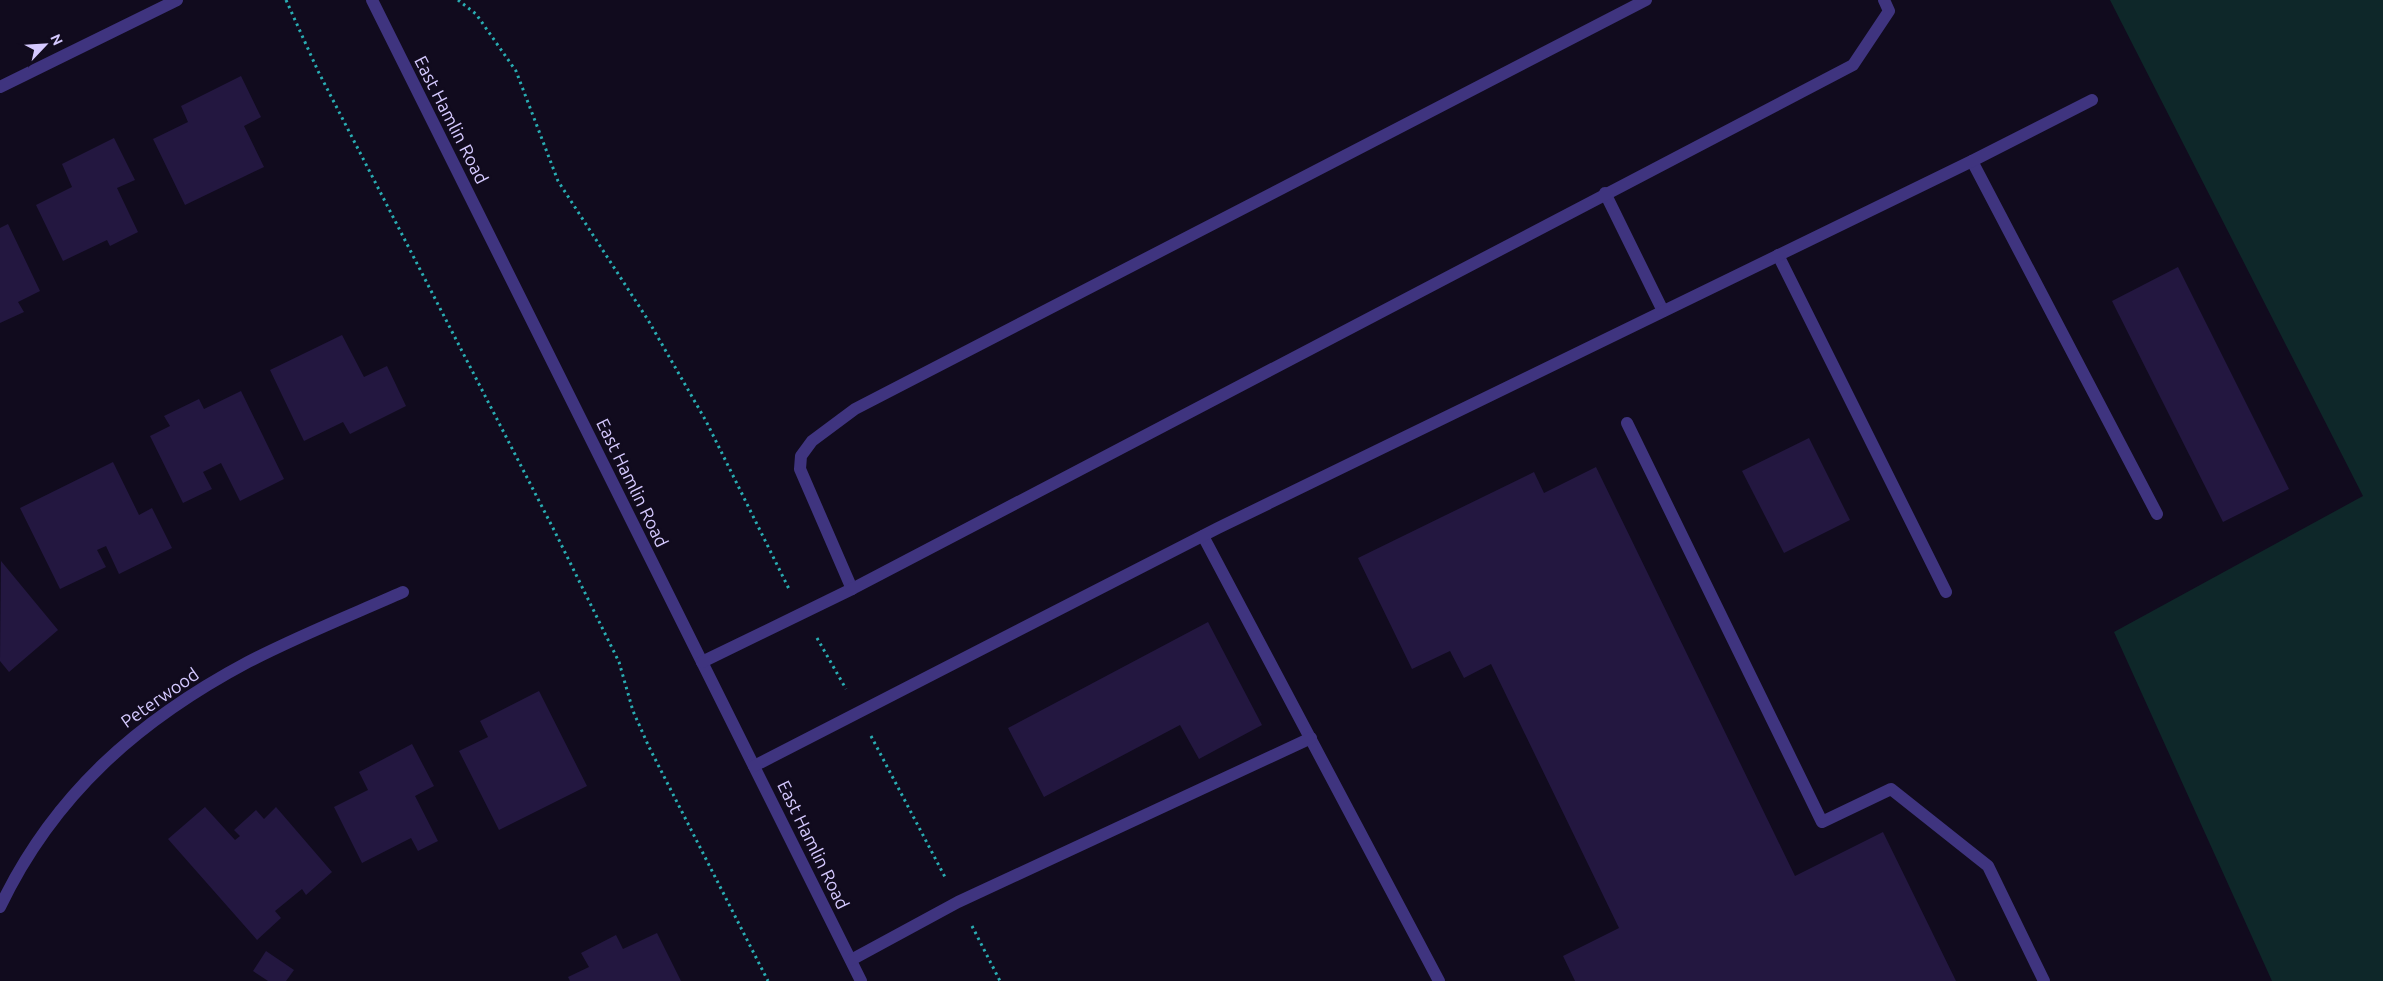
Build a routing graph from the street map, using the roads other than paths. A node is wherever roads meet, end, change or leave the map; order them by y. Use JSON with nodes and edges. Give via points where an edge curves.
{"nodes":[{"id":1,"x":177,"y":0,"type":"edge"},
{"id":2,"x":372,"y":0,"type":"edge"},
{"id":3,"x":1646,"y":0,"type":"edge"},
{"id":4,"x":1884,"y":0,"type":"edge"},
{"id":5,"x":0,"y":87,"type":"edge"},
{"id":6,"x":2092,"y":100,"type":"dead end"},
{"id":7,"x":1972,"y":161,"type":"junction"},
{"id":8,"x":1605,"y":194,"type":"junction"},
{"id":9,"x":1778,"y":255,"type":"junction"},
{"id":10,"x":1663,"y":311,"type":"junction"},
{"id":11,"x":1627,"y":423,"type":"dead end"},
{"id":12,"x":2156,"y":514,"type":"dead end"},
{"id":13,"x":1203,"y":536,"type":"junction"},
{"id":14,"x":852,"y":589,"type":"junction"},
{"id":15,"x":403,"y":592,"type":"dead end"},
{"id":16,"x":1946,"y":592,"type":"dead end"},
{"id":17,"x":702,"y":662,"type":"junction"},
{"id":18,"x":1311,"y":738,"type":"junction"},
{"id":19,"x":754,"y":766,"type":"junction"},
{"id":20,"x":0,"y":907,"type":"edge"},
{"id":21,"x":850,"y":960,"type":"junction"},
{"id":22,"x":861,"y":981,"type":"edge"},
{"id":23,"x":1439,"y":981,"type":"edge"},
{"id":24,"x":2044,"y":981,"type":"edge"}],
"edges":[{"from":1,"to":5,"type":"street"},
{"from":2,"to":17,"type":"street","name":"East Hamlin Road"},
{"from":3,"to":14,"type":"street","via":[[855,409],[812,441],[801,456],[800,469]]},
{"from":4,"to":8,"type":"street","via":[[1889,11],[1853,65]]},
{"from":6,"to":7,"type":"street"},
{"from":7,"to":9,"type":"street"},
{"from":7,"to":12,"type":"street"},
{"from":8,"to":10,"type":"street"},
{"from":8,"to":14,"type":"street"},
{"from":9,"to":10,"type":"street"},
{"from":9,"to":16,"type":"street"},
{"from":10,"to":13,"type":"street"},
{"from":11,"to":24,"type":"street","via":[[1822,822],[1891,789],[1988,866]]},
{"from":13,"to":18,"type":"street"},
{"from":13,"to":19,"type":"street"},
{"from":14,"to":17,"type":"street"},
{"from":15,"to":20,"type":"street","name":"Peterwood","via":[[249,662],[136,734],[72,795],[24,862]]},
{"from":17,"to":19,"type":"street","name":"East Hamlin Road"},
{"from":18,"to":21,"type":"street","via":[[958,902]]},
{"from":18,"to":23,"type":"street"},
{"from":19,"to":21,"type":"street","name":"East Hamlin Road"},
{"from":21,"to":22,"type":"street","name":"East Hamlin Road"}]}
